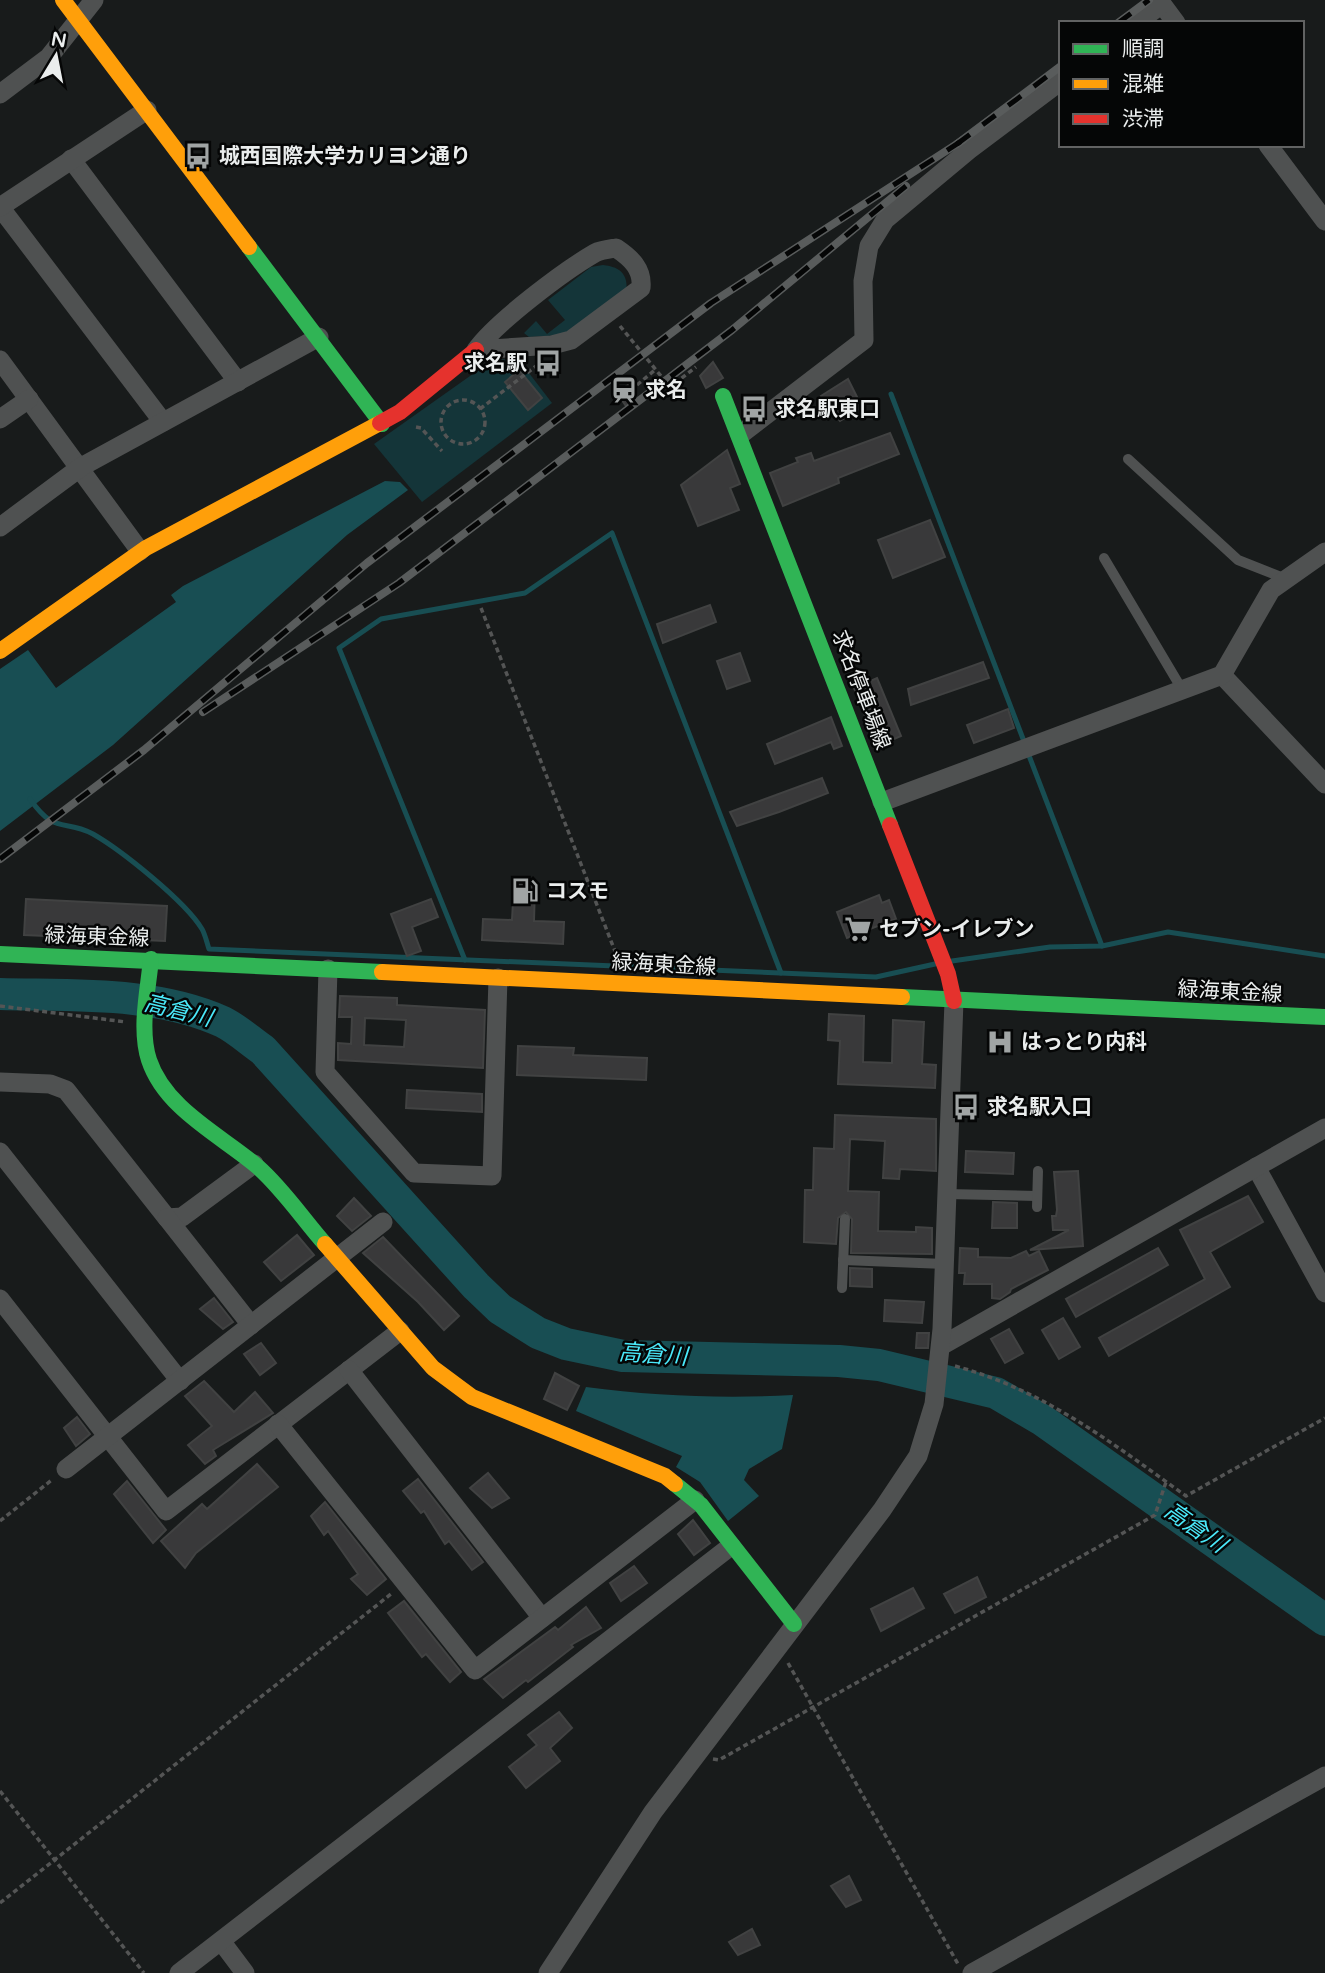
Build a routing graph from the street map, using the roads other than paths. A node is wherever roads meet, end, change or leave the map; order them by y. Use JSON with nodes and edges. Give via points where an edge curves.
{"nodes":[{"id":1,"x":63,"y":0,"type":"edge"},
{"id":2,"x":94,"y":0,"type":"edge"},
{"id":3,"x":1161,"y":2,"type":"edge"},
{"id":4,"x":79,"y":20,"type":"junction"},
{"id":5,"x":1139,"y":21,"type":"edge"},
{"id":6,"x":1175,"y":21,"type":"edge"},
{"id":7,"x":1059,"y":82,"type":"edge"},
{"id":8,"x":0,"y":94,"type":"edge"},
{"id":9,"x":147,"y":110,"type":"junction"},
{"id":10,"x":1270,"y":147,"type":"edge"},
{"id":11,"x":71,"y":159,"type":"junction"},
{"id":12,"x":0,"y":207,"type":"edge"},
{"id":13,"x":1325,"y":221,"type":"edge"},
{"id":14,"x":319,"y":337,"type":"junction"},
{"id":15,"x":476,"y":350,"type":"junction"},
{"id":16,"x":0,"y":360,"type":"edge"},
{"id":17,"x":238,"y":382,"type":"junction"},
{"id":18,"x":723,"y":396,"type":"dead end"},
{"id":19,"x":29,"y":399,"type":"junction"},
{"id":20,"x":0,"y":419,"type":"edge"},
{"id":21,"x":163,"y":422,"type":"junction"},
{"id":22,"x":382,"y":424,"type":"junction"},
{"id":23,"x":740,"y":435,"type":"junction"},
{"id":24,"x":1128,"y":459,"type":"dead end"},
{"id":25,"x":81,"y":467,"type":"junction"},
{"id":26,"x":0,"y":527,"type":"edge"},
{"id":27,"x":140,"y":551,"type":"junction"},
{"id":28,"x":1325,"y":552,"type":"edge"},
{"id":29,"x":1104,"y":558,"type":"dead end"},
{"id":30,"x":1286,"y":579,"type":"junction"},
{"id":31,"x":0,"y":652,"type":"edge"},
{"id":32,"x":1222,"y":675,"type":"junction"},
{"id":33,"x":1183,"y":691,"type":"junction"},
{"id":34,"x":1325,"y":784,"type":"edge"},
{"id":35,"x":882,"y":802,"type":"junction"},
{"id":36,"x":0,"y":954,"type":"edge"},
{"id":37,"x":151,"y":959,"type":"junction"},
{"id":38,"x":328,"y":969,"type":"junction"},
{"id":39,"x":498,"y":978,"type":"junction"},
{"id":40,"x":954,"y":1001,"type":"junction"},
{"id":41,"x":1325,"y":1017,"type":"edge"},
{"id":42,"x":0,"y":1082,"type":"edge"},
{"id":43,"x":1325,"y":1128,"type":"edge"},
{"id":44,"x":0,"y":1152,"type":"edge"},
{"id":45,"x":254,"y":1164,"type":"junction"},
{"id":46,"x":1256,"y":1167,"type":"junction"},
{"id":47,"x":1038,"y":1171,"type":"dead end"},
{"id":48,"x":947,"y":1194,"type":"junction"},
{"id":49,"x":167,"y":1218,"type":"junction"},
{"id":50,"x":845,"y":1219,"type":"dead end"},
{"id":51,"x":383,"y":1222,"type":"dead end"},
{"id":52,"x":337,"y":1258,"type":"junction"},
{"id":53,"x":843,"y":1260,"type":"junction"},
{"id":54,"x":944,"y":1264,"type":"junction"},
{"id":55,"x":842,"y":1288,"type":"dead end"},
{"id":56,"x":1325,"y":1293,"type":"edge"},
{"id":57,"x":0,"y":1299,"type":"edge"},
{"id":58,"x":251,"y":1325,"type":"junction"},
{"id":59,"x":401,"y":1331,"type":"junction"},
{"id":60,"x":940,"y":1358,"type":"junction"},
{"id":61,"x":349,"y":1370,"type":"junction"},
{"id":62,"x":180,"y":1381,"type":"junction"},
{"id":63,"x":278,"y":1424,"type":"junction"},
{"id":64,"x":108,"y":1437,"type":"junction"},
{"id":65,"x":66,"y":1469,"type":"road end"},
{"id":66,"x":695,"y":1500,"type":"junction"},
{"id":67,"x":731,"y":1546,"type":"junction"},
{"id":68,"x":542,"y":1618,"type":"junction"},
{"id":69,"x":794,"y":1624,"type":"junction"},
{"id":70,"x":1325,"y":1776,"type":"edge"},
{"id":71,"x":221,"y":1941,"type":"junction"},
{"id":72,"x":179,"y":1973,"type":"edge"},
{"id":73,"x":245,"y":1973,"type":"edge"},
{"id":74,"x":548,"y":1973,"type":"edge"},
{"id":75,"x":972,"y":1973,"type":"edge"}],
"edges":[{"from":1,"to":4,"type":"street"},
{"from":2,"to":4,"type":"street"},
{"from":3,"to":5,"type":"street"},
{"from":3,"to":6,"type":"street"},
{"from":4,"to":8,"type":"street","via":[[37,68]]},
{"from":4,"to":9,"type":"street"},
{"from":7,"to":23,"type":"street","via":[[885,220],[869,246],[861,314],[864,340]]},
{"from":9,"to":11,"type":"street"},
{"from":9,"to":14,"type":"street"},
{"from":10,"to":13,"type":"street"},
{"from":11,"to":12,"type":"street"},
{"from":11,"to":17,"type":"street"},
{"from":12,"to":21,"type":"street"},
{"from":14,"to":17,"type":"street"},
{"from":14,"to":22,"type":"street"},
{"from":15,"to":15,"type":"street","via":[[510,316],[597,252],[617,248],[631,258],[642,277],[641,288],[571,340]]},
{"from":15,"to":22,"type":"street"},
{"from":16,"to":19,"type":"street"},
{"from":17,"to":21,"type":"street"},
{"from":18,"to":23,"type":"street","name":"求名停車場線"},
{"from":19,"to":20,"type":"street"},
{"from":19,"to":25,"type":"street"},
{"from":21,"to":25,"type":"street"},
{"from":22,"to":27,"type":"street"},
{"from":23,"to":35,"type":"street","name":"求名停車場線"},
{"from":24,"to":30,"type":"lane","via":[[1238,560]]},
{"from":25,"to":26,"type":"street"},
{"from":25,"to":27,"type":"street"},
{"from":27,"to":31,"type":"street"},
{"from":28,"to":30,"type":"street"},
{"from":29,"to":33,"type":"lane"},
{"from":30,"to":32,"type":"street","via":[[1271,590]]},
{"from":32,"to":33,"type":"street"},
{"from":32,"to":34,"type":"street"},
{"from":33,"to":35,"type":"street"},
{"from":35,"to":40,"type":"street","name":"求名停車場線","via":[[948,974]]},
{"from":36,"to":37,"type":"street","name":"緑海東金線"},
{"from":37,"to":38,"type":"street","name":"緑海東金線"},
{"from":37,"to":45,"type":"street","via":[[146,1022],[149,1061],[179,1105]]},
{"from":38,"to":39,"type":"street","name":"緑海東金線"},
{"from":38,"to":39,"type":"street","via":[[325,1072],[414,1173],[492,1176]]},
{"from":39,"to":40,"type":"street","name":"緑海東金線"},
{"from":40,"to":41,"type":"street","name":"緑海東金線"},
{"from":40,"to":48,"type":"street"},
{"from":42,"to":49,"type":"street","via":[[50,1084],[66,1090]]},
{"from":43,"to":46,"type":"street"},
{"from":44,"to":62,"type":"street"},
{"from":45,"to":49,"type":"street","via":[[182,1217]]},
{"from":45,"to":52,"type":"street"},
{"from":46,"to":56,"type":"street"},
{"from":46,"to":60,"type":"street"},
{"from":47,"to":48,"type":"lane","via":[[1037,1202]]},
{"from":48,"to":54,"type":"street"},
{"from":49,"to":58,"type":"street"},
{"from":50,"to":53,"type":"lane"},
{"from":51,"to":52,"type":"street"},
{"from":52,"to":58,"type":"street"},
{"from":52,"to":59,"type":"street"},
{"from":53,"to":54,"type":"lane"},
{"from":53,"to":55,"type":"lane"},
{"from":54,"to":60,"type":"street"},
{"from":57,"to":64,"type":"street"},
{"from":58,"to":62,"type":"street"},
{"from":59,"to":61,"type":"street"},
{"from":59,"to":66,"type":"street","via":[[433,1368],[472,1397],[665,1476]]},
{"from":60,"to":69,"type":"street","via":[[928,1428],[911,1467]]},
{"from":61,"to":63,"type":"street"},
{"from":61,"to":68,"type":"street"},
{"from":62,"to":64,"type":"street"},
{"from":63,"to":64,"type":"street","via":[[166,1511]]},
{"from":63,"to":68,"type":"street","via":[[475,1670]]},
{"from":64,"to":65,"type":"street"},
{"from":66,"to":67,"type":"street"},
{"from":66,"to":68,"type":"street"},
{"from":67,"to":69,"type":"street"},
{"from":67,"to":71,"type":"street"},
{"from":69,"to":74,"type":"street","via":[[653,1812]]},
{"from":70,"to":75,"type":"street"},
{"from":71,"to":72,"type":"street"},
{"from":71,"to":73,"type":"street"}]}
